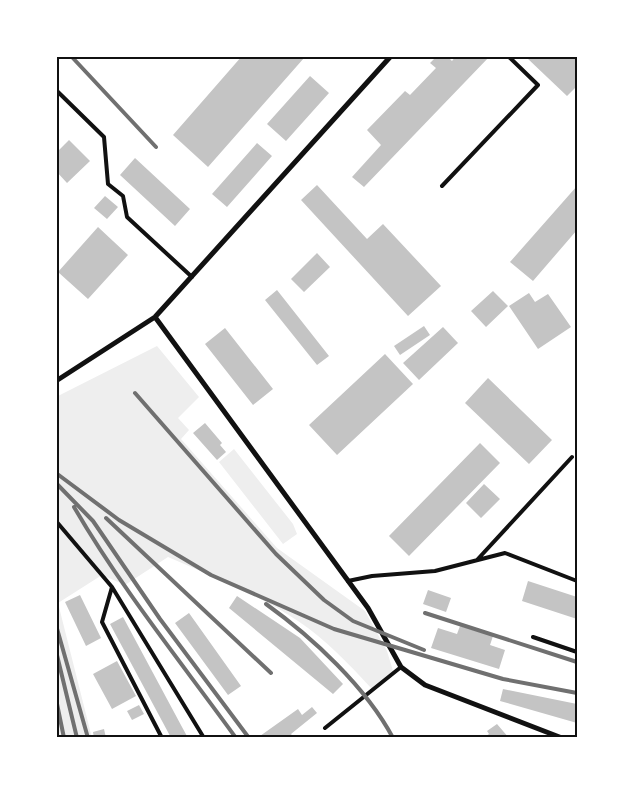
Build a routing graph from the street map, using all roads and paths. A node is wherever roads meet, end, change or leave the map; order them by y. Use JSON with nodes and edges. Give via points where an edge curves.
{"nodes":[{"id":1,"x":391,"y":56,"type":"edge"},
{"id":2,"x":509,"y":57,"type":"edge"},
{"id":3,"x":56,"y":90,"type":"edge"},
{"id":4,"x":442,"y":186,"type":"dead end"},
{"id":5,"x":192,"y":277,"type":"junction"},
{"id":6,"x":155,"y":317,"type":"junction"},
{"id":7,"x":56,"y":382,"type":"edge"},
{"id":8,"x":572,"y":457,"type":"dead end"},
{"id":9,"x":56,"y":521,"type":"edge"},
{"id":10,"x":477,"y":560,"type":"junction"},
{"id":11,"x":348,"y":581,"type":"junction"},
{"id":12,"x":577,"y":581,"type":"edge"},
{"id":13,"x":112,"y":587,"type":"junction"},
{"id":14,"x":533,"y":637,"type":"dead end"},
{"id":15,"x":577,"y":652,"type":"edge"},
{"id":16,"x":401,"y":667,"type":"junction"},
{"id":17,"x":325,"y":728,"type":"dead end"},
{"id":18,"x":162,"y":738,"type":"edge"},
{"id":19,"x":204,"y":738,"type":"edge"},
{"id":20,"x":562,"y":738,"type":"edge"}],
"edges":[{"from":1,"to":5,"type":"street"},
{"from":2,"to":4,"type":"lane","via":[[538,85]]},
{"from":3,"to":5,"type":"lane","via":[[104,137],[108,184],[122,196],[127,217]]},
{"from":5,"to":6,"type":"street"},
{"from":6,"to":7,"type":"street"},
{"from":6,"to":11,"type":"street"},
{"from":8,"to":10,"type":"lane"},
{"from":9,"to":13,"type":"lane"},
{"from":10,"to":11,"type":"lane","via":[[435,571]]},
{"from":10,"to":12,"type":"lane","via":[[505,553]]},
{"from":11,"to":16,"type":"street","via":[[368,608]]},
{"from":13,"to":18,"type":"lane","via":[[102,622]]},
{"from":13,"to":19,"type":"lane"},
{"from":14,"to":15,"type":"lane"},
{"from":16,"to":17,"type":"lane"},
{"from":16,"to":20,"type":"street","via":[[425,685]]}]}
